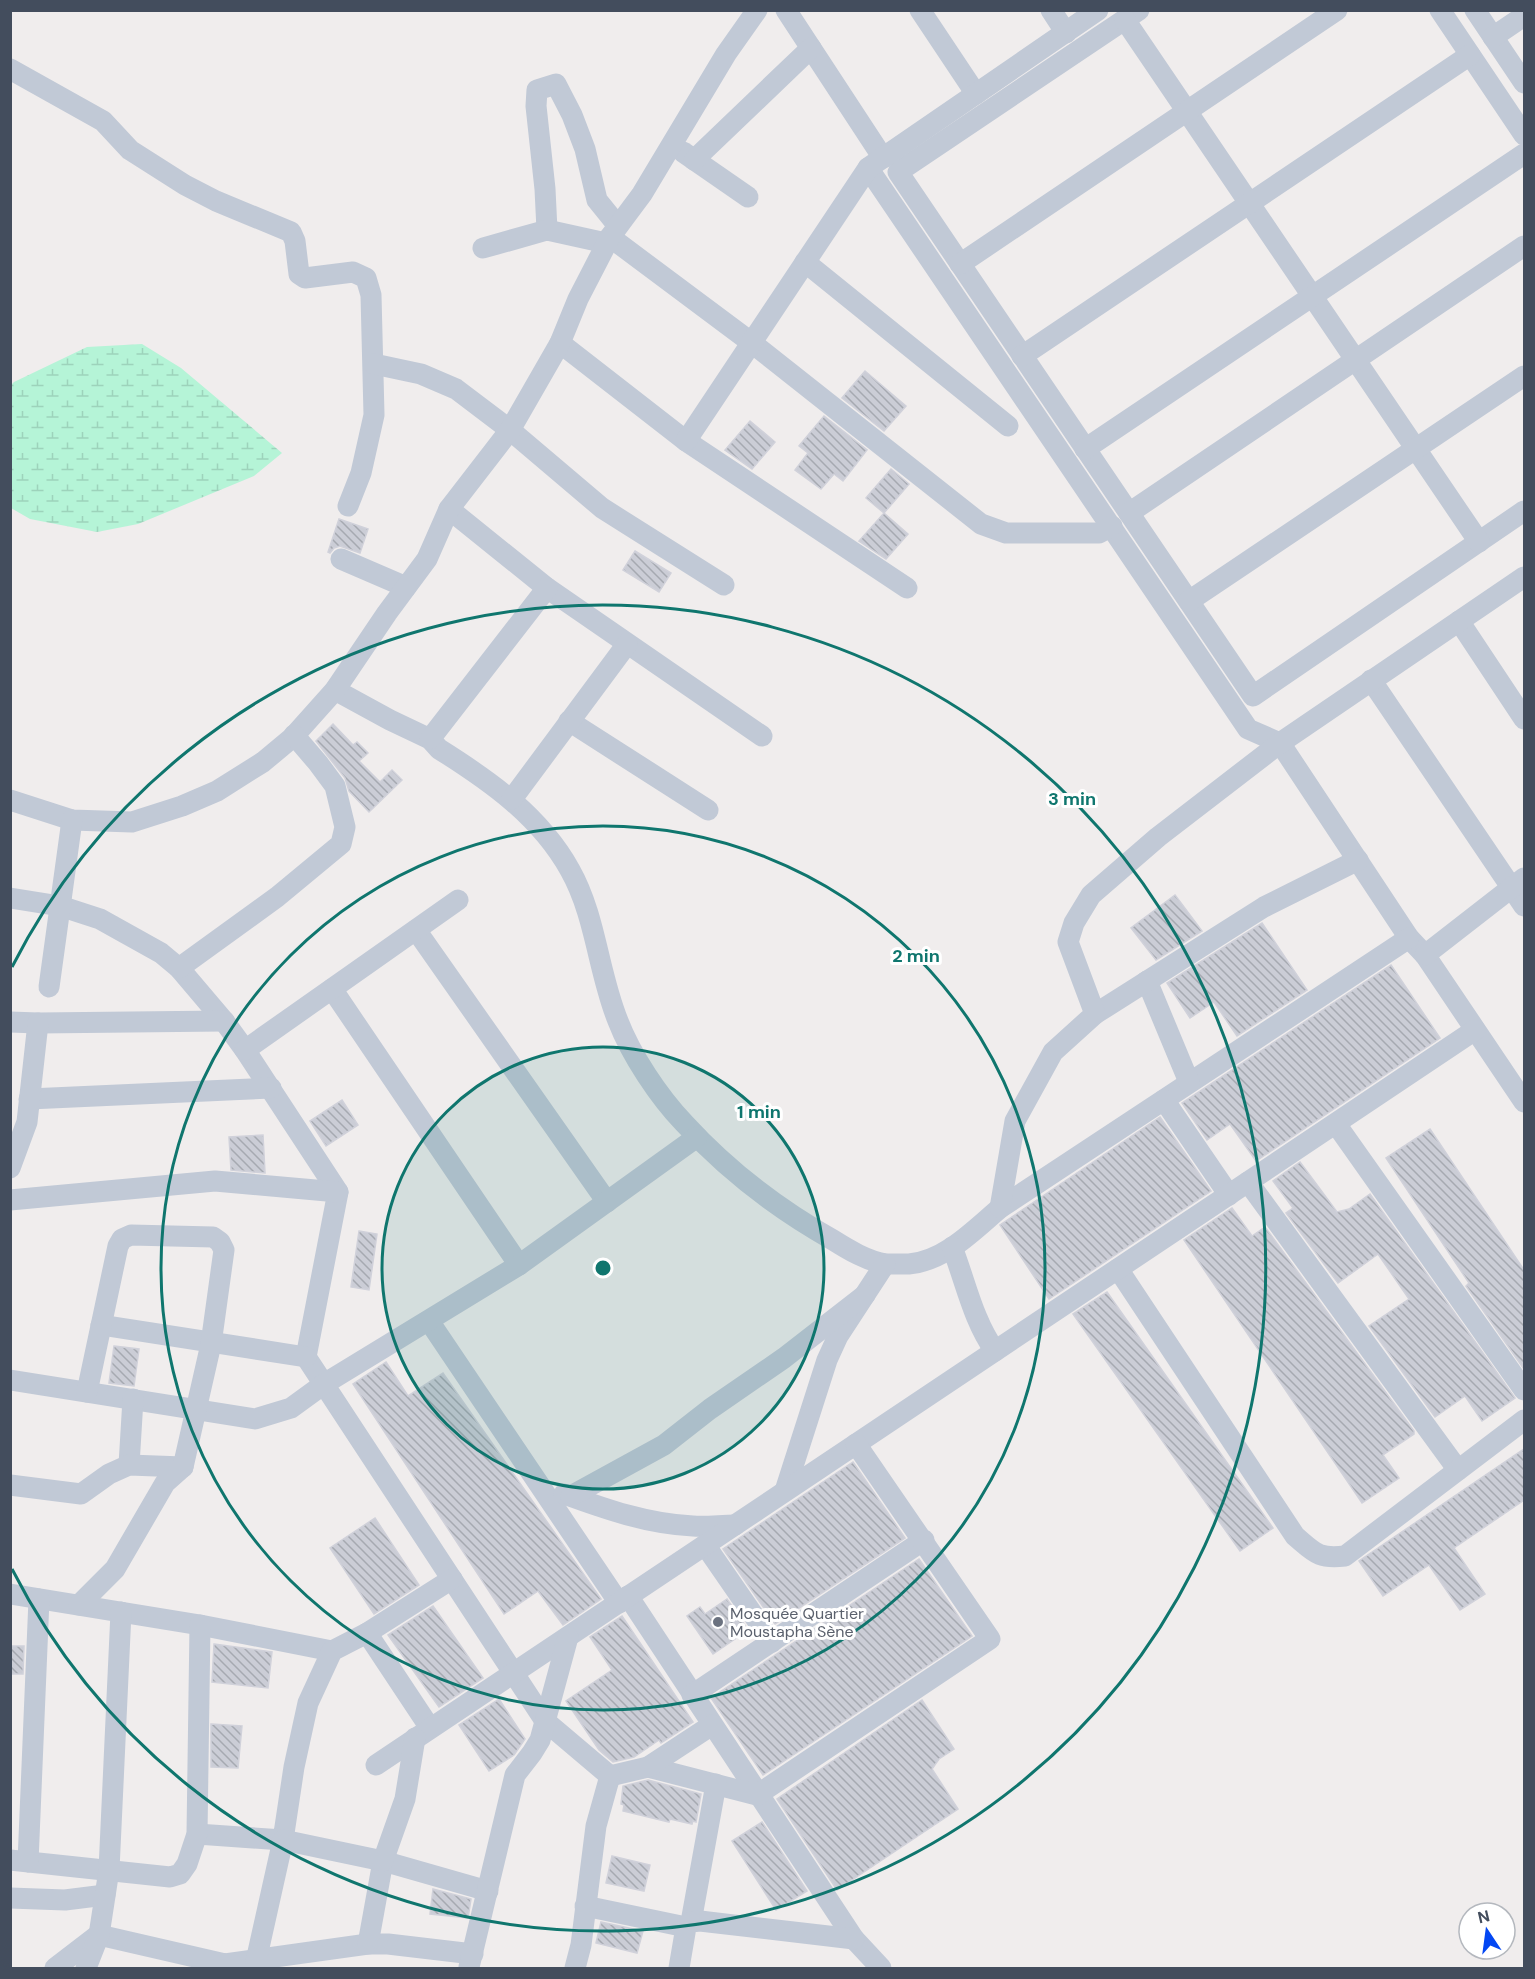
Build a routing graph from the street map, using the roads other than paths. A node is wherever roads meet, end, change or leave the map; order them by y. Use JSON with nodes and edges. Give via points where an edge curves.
{"nodes":[{"id":1,"x":757,"y":10,"type":"edge"},
{"id":2,"x":786,"y":10,"type":"edge"},
{"id":3,"x":920,"y":10,"type":"edge"},
{"id":4,"x":1051,"y":10,"type":"edge"},
{"id":5,"x":1098,"y":10,"type":"edge"},
{"id":6,"x":1337,"y":10,"type":"edge"},
{"id":7,"x":1440,"y":10,"type":"edge"},
{"id":8,"x":1475,"y":10,"type":"edge"},
{"id":9,"x":1132,"y":15,"type":"edge"},
{"id":10,"x":1524,"y":16,"type":"edge"},
{"id":11,"x":1066,"y":33,"type":"junction"},
{"id":12,"x":1493,"y":37,"type":"junction"},
{"id":13,"x":811,"y":48,"type":"junction"},
{"id":14,"x":1470,"y":55,"type":"junction"},
{"id":15,"x":10,"y":69,"type":"edge"},
{"id":16,"x":1524,"y":83,"type":"edge"},
{"id":17,"x":976,"y":94,"type":"junction"},
{"id":18,"x":1187,"y":111,"type":"junction"},
{"id":19,"x":1524,"y":135,"type":"edge"},
{"id":20,"x":673,"y":145,"type":"junction"},
{"id":21,"x":1524,"y":154,"type":"edge"},
{"id":22,"x":694,"y":160,"type":"junction"},
{"id":23,"x":876,"y":163,"type":"junction"},
{"id":24,"x":748,"y":197,"type":"dead end"},
{"id":25,"x":1249,"y":204,"type":"junction"},
{"id":26,"x":547,"y":230,"type":"junction"},
{"id":27,"x":611,"y":236,"type":"junction"},
{"id":28,"x":1524,"y":246,"type":"edge"},
{"id":29,"x":483,"y":248,"type":"dead end"},
{"id":30,"x":806,"y":262,"type":"junction"},
{"id":31,"x":960,"y":264,"type":"junction"},
{"id":32,"x":1312,"y":297,"type":"junction"},
{"id":33,"x":560,"y":343,"type":"junction"},
{"id":34,"x":752,"y":343,"type":"junction"},
{"id":35,"x":1023,"y":356,"type":"junction"},
{"id":36,"x":1355,"y":360,"type":"junction"},
{"id":37,"x":374,"y":364,"type":"junction"},
{"id":38,"x":1524,"y":376,"type":"edge"},
{"id":39,"x":1008,"y":426,"type":"dead end"},
{"id":40,"x":510,"y":430,"type":"junction"},
{"id":41,"x":686,"y":441,"type":"junction"},
{"id":42,"x":1086,"y":449,"type":"junction"},
{"id":43,"x":1416,"y":449,"type":"junction"},
{"id":44,"x":348,"y":506,"type":"dead end"},
{"id":45,"x":448,"y":508,"type":"junction"},
{"id":46,"x":1524,"y":511,"type":"edge"},
{"id":47,"x":1129,"y":513,"type":"junction"},
{"id":48,"x":1112,"y":526,"type":"junction"},
{"id":49,"x":1479,"y":542,"type":"junction"},
{"id":50,"x":341,"y":559,"type":"dead end"},
{"id":51,"x":1524,"y":577,"type":"edge"},
{"id":52,"x":724,"y":585,"type":"dead end"},
{"id":53,"x":406,"y":588,"type":"junction"},
{"id":54,"x":547,"y":588,"type":"junction"},
{"id":55,"x":907,"y":588,"type":"dead end"},
{"id":56,"x":1189,"y":602,"type":"junction"},
{"id":57,"x":1459,"y":621,"type":"junction"},
{"id":58,"x":627,"y":644,"type":"junction"},
{"id":59,"x":1371,"y":680,"type":"junction"},
{"id":60,"x":335,"y":690,"type":"junction"},
{"id":61,"x":1524,"y":719,"type":"edge"},
{"id":62,"x":569,"y":721,"type":"junction"},
{"id":63,"x":294,"y":735,"type":"junction"},
{"id":64,"x":762,"y":736,"type":"dead end"},
{"id":65,"x":430,"y":739,"type":"junction"},
{"id":66,"x":1280,"y":743,"type":"junction"},
{"id":67,"x":512,"y":799,"type":"junction"},
{"id":68,"x":10,"y":800,"type":"edge"},
{"id":69,"x":708,"y":810,"type":"dead end"},
{"id":70,"x":72,"y":820,"type":"junction"},
{"id":71,"x":1358,"y":860,"type":"junction"},
{"id":72,"x":1519,"y":883,"type":"edge"},
{"id":73,"x":10,"y":898,"type":"edge"},
{"id":74,"x":458,"y":900,"type":"dead end"},
{"id":75,"x":60,"y":906,"type":"junction"},
{"id":76,"x":1524,"y":906,"type":"edge"},
{"id":77,"x":416,"y":930,"type":"junction"},
{"id":78,"x":1409,"y":938,"type":"junction"},
{"id":79,"x":1425,"y":955,"type":"junction"},
{"id":80,"x":179,"y":968,"type":"junction"},
{"id":81,"x":1147,"y":981,"type":"junction"},
{"id":82,"x":49,"y":987,"type":"dead end"},
{"id":83,"x":332,"y":989,"type":"junction"},
{"id":84,"x":1095,"y":1014,"type":"junction"},
{"id":85,"x":224,"y":1021,"type":"junction"},
{"id":86,"x":10,"y":1022,"type":"edge"},
{"id":87,"x":38,"y":1023,"type":"junction"},
{"id":88,"x":1475,"y":1030,"type":"junction"},
{"id":89,"x":245,"y":1050,"type":"junction"},
{"id":90,"x":1189,"y":1082,"type":"junction"},
{"id":91,"x":271,"y":1088,"type":"junction"},
{"id":92,"x":29,"y":1099,"type":"junction"},
{"id":93,"x":1164,"y":1100,"type":"junction"},
{"id":94,"x":1524,"y":1102,"type":"edge"},
{"id":95,"x":19,"y":1121,"type":"edge"},
{"id":96,"x":1336,"y":1124,"type":"junction"},
{"id":97,"x":697,"y":1137,"type":"junction"},
{"id":98,"x":10,"y":1168,"type":"edge"},
{"id":99,"x":1248,"y":1182,"type":"junction"},
{"id":100,"x":338,"y":1192,"type":"junction"},
{"id":101,"x":1229,"y":1195,"type":"junction"},
{"id":102,"x":10,"y":1200,"type":"edge"},
{"id":103,"x":607,"y":1202,"type":"junction"},
{"id":104,"x":1000,"y":1209,"type":"junction"},
{"id":105,"x":952,"y":1247,"type":"junction"},
{"id":106,"x":885,"y":1264,"type":"junction"},
{"id":107,"x":519,"y":1265,"type":"junction"},
{"id":108,"x":1118,"y":1269,"type":"junction"},
{"id":109,"x":865,"y":1295,"type":"junction"},
{"id":110,"x":429,"y":1321,"type":"junction"},
{"id":111,"x":101,"y":1325,"type":"junction"},
{"id":112,"x":211,"y":1344,"type":"junction"},
{"id":113,"x":995,"y":1351,"type":"junction"},
{"id":114,"x":306,"y":1357,"type":"junction"},
{"id":115,"x":10,"y":1380,"type":"edge"},
{"id":116,"x":324,"y":1384,"type":"junction"},
{"id":117,"x":1524,"y":1390,"type":"edge"},
{"id":118,"x":87,"y":1392,"type":"junction"},
{"id":119,"x":133,"y":1399,"type":"junction"},
{"id":120,"x":196,"y":1409,"type":"junction"},
{"id":121,"x":1524,"y":1420,"type":"edge"},
{"id":122,"x":856,"y":1444,"type":"junction"},
{"id":123,"x":129,"y":1465,"type":"junction"},
{"id":124,"x":183,"y":1467,"type":"junction"},
{"id":125,"x":1458,"y":1470,"type":"junction"},
{"id":126,"x":538,"y":1484,"type":"junction"},
{"id":127,"x":10,"y":1485,"type":"edge"},
{"id":128,"x":785,"y":1491,"type":"junction"},
{"id":129,"x":571,"y":1496,"type":"junction"},
{"id":130,"x":735,"y":1525,"type":"junction"},
{"id":131,"x":924,"y":1540,"type":"junction"},
{"id":132,"x":705,"y":1545,"type":"junction"},
{"id":133,"x":452,"y":1578,"type":"junction"},
{"id":134,"x":10,"y":1594,"type":"edge"},
{"id":135,"x":39,"y":1599,"type":"junction"},
{"id":136,"x":623,"y":1600,"type":"junction"},
{"id":137,"x":79,"y":1605,"type":"junction"},
{"id":138,"x":121,"y":1612,"type":"junction"},
{"id":139,"x":200,"y":1625,"type":"junction"},
{"id":140,"x":367,"y":1633,"type":"junction"},
{"id":141,"x":568,"y":1637,"type":"junction"},
{"id":142,"x":772,"y":1642,"type":"junction"},
{"id":143,"x":332,"y":1651,"type":"junction"},
{"id":144,"x":514,"y":1672,"type":"junction"},
{"id":145,"x":692,"y":1695,"type":"junction"},
{"id":146,"x":545,"y":1722,"type":"junction"},
{"id":147,"x":712,"y":1725,"type":"junction"},
{"id":148,"x":423,"y":1733,"type":"junction"},
{"id":149,"x":376,"y":1765,"type":"dead end"},
{"id":150,"x":648,"y":1767,"type":"junction"},
{"id":151,"x":610,"y":1776,"type":"junction"},
{"id":152,"x":716,"y":1784,"type":"junction"},
{"id":153,"x":757,"y":1795,"type":"junction"},
{"id":154,"x":197,"y":1834,"type":"junction"},
{"id":155,"x":282,"y":1840,"type":"junction"},
{"id":156,"x":19,"y":1861,"type":"edge"},
{"id":157,"x":383,"y":1861,"type":"junction"},
{"id":158,"x":109,"y":1870,"type":"junction"},
{"id":159,"x":488,"y":1891,"type":"junction"},
{"id":160,"x":105,"y":1895,"type":"junction"},
{"id":161,"x":10,"y":1898,"type":"edge"},
{"id":162,"x":585,"y":1906,"type":"junction"},
{"id":163,"x":688,"y":1924,"type":"junction"},
{"id":164,"x":99,"y":1935,"type":"junction"},
{"id":165,"x":854,"y":1939,"type":"junction"},
{"id":166,"x":368,"y":1944,"type":"junction"},
{"id":167,"x":256,"y":1961,"type":"junction"},
{"id":168,"x":308,"y":1961,"type":"edge"},
{"id":169,"x":471,"y":1961,"type":"edge"},
{"id":170,"x":55,"y":1968,"type":"edge"},
{"id":171,"x":86,"y":1968,"type":"edge"},
{"id":172,"x":575,"y":1968,"type":"edge"},
{"id":173,"x":679,"y":1968,"type":"edge"},
{"id":174,"x":882,"y":1968,"type":"edge"}],
"edges":[{"from":1,"to":20,"type":"street","via":[[726,54]]},
{"from":2,"to":13,"type":"street"},
{"from":3,"to":17,"type":"street"},
{"from":4,"to":11,"type":"street"},
{"from":5,"to":11,"type":"street"},
{"from":6,"to":18,"type":"street"},
{"from":7,"to":14,"type":"street"},
{"from":8,"to":12,"type":"street"},
{"from":9,"to":18,"type":"street"},
{"from":9,"to":31,"type":"street","via":[[898,172]]},
{"from":10,"to":12,"type":"street"},
{"from":11,"to":17,"type":"street"},
{"from":12,"to":16,"type":"street"},
{"from":13,"to":22,"type":"street"},
{"from":13,"to":23,"type":"street"},
{"from":14,"to":19,"type":"street"},
{"from":14,"to":25,"type":"street"},
{"from":15,"to":37,"type":"street","via":[[103,121],[130,150],[185,185],[291,232],[299,273],[304,278],[353,272],[366,278],[371,296]]},
{"from":17,"to":23,"type":"street"},
{"from":18,"to":25,"type":"street"},
{"from":18,"to":31,"type":"street"},
{"from":20,"to":22,"type":"street"},
{"from":20,"to":27,"type":"street"},
{"from":21,"to":32,"type":"street"},
{"from":22,"to":24,"type":"street"},
{"from":23,"to":30,"type":"street"},
{"from":23,"to":48,"type":"street"},
{"from":25,"to":32,"type":"street"},
{"from":25,"to":35,"type":"street"},
{"from":26,"to":27,"type":"street"},
{"from":26,"to":27,"type":"street","via":[[536,106],[537,90],[556,84],[585,149],[597,200]]},
{"from":26,"to":29,"type":"street"},
{"from":27,"to":33,"type":"street"},
{"from":27,"to":34,"type":"street"},
{"from":28,"to":36,"type":"street"},
{"from":30,"to":34,"type":"street"},
{"from":30,"to":39,"type":"street"},
{"from":31,"to":35,"type":"street"},
{"from":32,"to":36,"type":"street"},
{"from":32,"to":42,"type":"street"},
{"from":33,"to":40,"type":"street"},
{"from":33,"to":41,"type":"street"},
{"from":34,"to":41,"type":"street"},
{"from":34,"to":48,"type":"street","via":[[981,524],[1006,533],[1099,533]]},
{"from":35,"to":42,"type":"street"},
{"from":36,"to":43,"type":"street"},
{"from":36,"to":47,"type":"street"},
{"from":37,"to":40,"type":"street","via":[[421,374],[456,389]]},
{"from":37,"to":44,"type":"street","via":[[374,416],[362,473]]},
{"from":38,"to":43,"type":"street"},
{"from":40,"to":45,"type":"street"},
{"from":40,"to":52,"type":"street","via":[[602,508]]},
{"from":41,"to":55,"type":"street"},
{"from":42,"to":47,"type":"street"},
{"from":43,"to":49,"type":"street"},
{"from":43,"to":56,"type":"street"},
{"from":45,"to":53,"type":"street","via":[[427,559]]},
{"from":45,"to":54,"type":"street"},
{"from":46,"to":49,"type":"street"},
{"from":47,"to":56,"type":"street"},
{"from":48,"to":66,"type":"street","via":[[1248,729]]},
{"from":49,"to":56,"type":"street","via":[[1253,696]]},
{"from":50,"to":53,"type":"street"},
{"from":51,"to":57,"type":"street"},
{"from":53,"to":60,"type":"street"},
{"from":54,"to":58,"type":"street"},
{"from":54,"to":65,"type":"street"},
{"from":57,"to":59,"type":"street"},
{"from":57,"to":61,"type":"street"},
{"from":58,"to":62,"type":"street"},
{"from":58,"to":64,"type":"street"},
{"from":59,"to":66,"type":"street"},
{"from":59,"to":72,"type":"street"},
{"from":60,"to":63,"type":"street"},
{"from":60,"to":65,"type":"street"},
{"from":62,"to":67,"type":"street"},
{"from":62,"to":69,"type":"street"},
{"from":63,"to":70,"type":"street","via":[[263,762],[217,792],[182,806],[132,822]]},
{"from":63,"to":80,"type":"street","via":[[335,786],[345,827],[341,844],[277,897]]},
{"from":65,"to":67,"type":"street"},
{"from":66,"to":71,"type":"street"},
{"from":66,"to":84,"type":"street","via":[[1158,837],[1091,895],[1068,942]]},
{"from":67,"to":97,"type":"street","via":[[570,870],[582,895],[618,1021],[639,1062]]},
{"from":68,"to":70,"type":"street"},
{"from":70,"to":75,"type":"street"},
{"from":71,"to":78,"type":"street"},
{"from":71,"to":81,"type":"street","via":[[1263,907]]},
{"from":72,"to":76,"type":"street"},
{"from":72,"to":79,"type":"street"},
{"from":73,"to":75,"type":"street"},
{"from":74,"to":77,"type":"street"},
{"from":75,"to":80,"type":"street","via":[[100,919],[161,953]]},
{"from":75,"to":82,"type":"street"},
{"from":77,"to":83,"type":"street"},
{"from":77,"to":103,"type":"street"},
{"from":78,"to":79,"type":"street"},
{"from":78,"to":90,"type":"street"},
{"from":79,"to":88,"type":"street"},
{"from":80,"to":85,"type":"street"},
{"from":81,"to":84,"type":"street"},
{"from":81,"to":90,"type":"street"},
{"from":83,"to":89,"type":"street"},
{"from":83,"to":107,"type":"street"},
{"from":84,"to":104,"type":"street","via":[[1053,1052],[1015,1121]]},
{"from":85,"to":87,"type":"street"},
{"from":85,"to":89,"type":"street"},
{"from":86,"to":87,"type":"street"},
{"from":87,"to":92,"type":"street"},
{"from":88,"to":94,"type":"street"},
{"from":88,"to":96,"type":"street"},
{"from":89,"to":91,"type":"street"},
{"from":90,"to":93,"type":"street"},
{"from":91,"to":92,"type":"street"},
{"from":91,"to":100,"type":"street"},
{"from":92,"to":95,"type":"street"},
{"from":93,"to":101,"type":"street"},
{"from":93,"to":104,"type":"street"},
{"from":95,"to":98,"type":"street"},
{"from":96,"to":99,"type":"street"},
{"from":96,"to":117,"type":"street"},
{"from":97,"to":103,"type":"street"},
{"from":97,"to":106,"type":"street","via":[[746,1182],[805,1225],[858,1255]]},
{"from":99,"to":101,"type":"street"},
{"from":99,"to":125,"type":"street"},
{"from":100,"to":102,"type":"street","via":[[215,1181]]},
{"from":100,"to":114,"type":"street"},
{"from":101,"to":108,"type":"street"},
{"from":103,"to":107,"type":"street"},
{"from":104,"to":105,"type":"street"},
{"from":105,"to":106,"type":"street","via":[[929,1259]]},
{"from":105,"to":113,"type":"street","via":[[984,1336]]},
{"from":106,"to":109,"type":"street"},
{"from":107,"to":110,"type":"street"},
{"from":108,"to":113,"type":"street"},
{"from":108,"to":125,"type":"street","via":[[1295,1536],[1317,1554],[1328,1558],[1345,1556]]},
{"from":109,"to":128,"type":"street","via":[[827,1360]]},
{"from":109,"to":129,"type":"street","via":[[664,1445]]},
{"from":110,"to":116,"type":"street"},
{"from":110,"to":126,"type":"street"},
{"from":111,"to":112,"type":"street"},
{"from":111,"to":112,"type":"street","via":[[122,1239],[131,1235],[213,1238],[224,1250]]},
{"from":111,"to":118,"type":"street"},
{"from":112,"to":114,"type":"street"},
{"from":112,"to":120,"type":"street"},
{"from":113,"to":122,"type":"street"},
{"from":114,"to":116,"type":"street"},
{"from":115,"to":118,"type":"street"},
{"from":116,"to":120,"type":"street","via":[[291,1408],[255,1419]]},
{"from":116,"to":133,"type":"street"},
{"from":118,"to":119,"type":"street"},
{"from":119,"to":120,"type":"street"},
{"from":119,"to":123,"type":"street"},
{"from":120,"to":124,"type":"street"},
{"from":121,"to":125,"type":"street"},
{"from":122,"to":128,"type":"street"},
{"from":122,"to":131,"type":"street"},
{"from":123,"to":124,"type":"street"},
{"from":123,"to":127,"type":"street","via":[[81,1494]]},
{"from":124,"to":137,"type":"street","via":[[165,1483],[115,1569]]},
{"from":126,"to":129,"type":"street"},
{"from":126,"to":136,"type":"street"},
{"from":128,"to":130,"type":"street"},
{"from":129,"to":130,"type":"street","via":[[639,1519],[667,1524]]},
{"from":130,"to":132,"type":"street"},
{"from":131,"to":142,"type":"street"},
{"from":131,"to":153,"type":"street","via":[[990,1639]]},
{"from":132,"to":136,"type":"street"},
{"from":132,"to":142,"type":"street"},
{"from":133,"to":140,"type":"street"},
{"from":133,"to":144,"type":"street"},
{"from":134,"to":135,"type":"street"},
{"from":135,"to":137,"type":"street"},
{"from":135,"to":156,"type":"street"},
{"from":136,"to":141,"type":"street"},
{"from":136,"to":145,"type":"street"},
{"from":137,"to":138,"type":"street"},
{"from":138,"to":139,"type":"street"},
{"from":138,"to":158,"type":"street"},
{"from":139,"to":143,"type":"street"},
{"from":139,"to":154,"type":"street"},
{"from":140,"to":143,"type":"street"},
{"from":140,"to":148,"type":"street"},
{"from":141,"to":144,"type":"street"},
{"from":141,"to":146,"type":"street"},
{"from":142,"to":145,"type":"street"},
{"from":143,"to":155,"type":"street","via":[[308,1703]]},
{"from":144,"to":146,"type":"street"},
{"from":144,"to":148,"type":"street"},
{"from":145,"to":147,"type":"street"},
{"from":146,"to":151,"type":"street"},
{"from":146,"to":159,"type":"street","via":[[540,1740],[515,1775]]},
{"from":147,"to":150,"type":"street"},
{"from":147,"to":153,"type":"street"},
{"from":148,"to":149,"type":"street"},
{"from":148,"to":157,"type":"street"},
{"from":150,"to":151,"type":"street"},
{"from":150,"to":152,"type":"street"},
{"from":151,"to":162,"type":"street","via":[[596,1826]]},
{"from":152,"to":153,"type":"street"},
{"from":152,"to":163,"type":"street"},
{"from":153,"to":165,"type":"street"},
{"from":154,"to":155,"type":"street"},
{"from":154,"to":158,"type":"street","via":[[180,1874],[170,1877]]},
{"from":155,"to":157,"type":"street"},
{"from":155,"to":167,"type":"street"},
{"from":156,"to":158,"type":"street"},
{"from":157,"to":159,"type":"street"},
{"from":157,"to":166,"type":"street"},
{"from":158,"to":160,"type":"street"},
{"from":159,"to":169,"type":"street"},
{"from":160,"to":161,"type":"street","via":[[65,1900]]},
{"from":160,"to":164,"type":"street"},
{"from":162,"to":163,"type":"street"},
{"from":162,"to":172,"type":"street"},
{"from":163,"to":165,"type":"street","via":[[700,1921]]},
{"from":163,"to":173,"type":"street"},
{"from":164,"to":167,"type":"street","via":[[225,1964]]},
{"from":164,"to":170,"type":"street"},
{"from":164,"to":171,"type":"street"},
{"from":165,"to":174,"type":"street"},
{"from":166,"to":168,"type":"street"},
{"from":166,"to":169,"type":"street","via":[[388,1944]]},
{"from":167,"to":168,"type":"street"}]}
